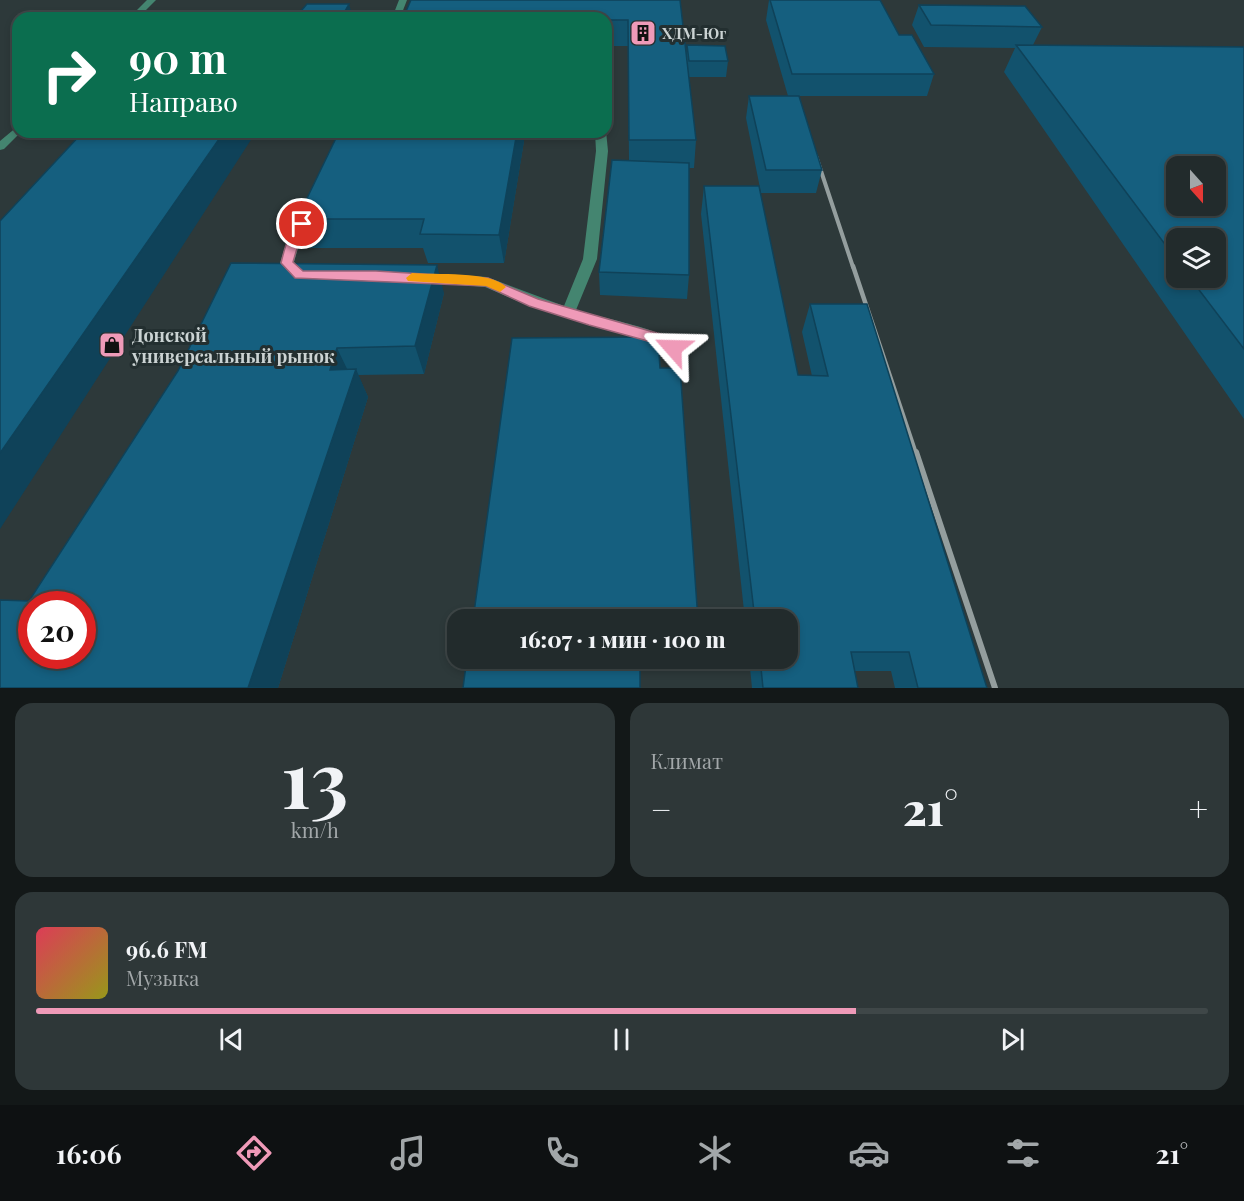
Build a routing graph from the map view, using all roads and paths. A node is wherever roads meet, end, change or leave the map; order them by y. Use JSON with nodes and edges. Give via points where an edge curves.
{"nodes":[{"id":1,"x":152,"y":0,"type":"edge"},
{"id":2,"x":139,"y":12,"type":"edge"},
{"id":3,"x":12,"y":135,"type":"edge"},
{"id":4,"x":601,"y":138,"type":"edge"},
{"id":5,"x":0,"y":147,"type":"edge"},
{"id":6,"x":313,"y":202,"type":"edge"},
{"id":7,"x":321,"y":275,"type":"edge"},
{"id":8,"x":409,"y":278,"type":"edge"},
{"id":9,"x":568,"y":313,"type":"junction"},
{"id":10,"x":673,"y":348,"type":"dead end"}],
"edges":[{"from":1,"to":2,"type":"street"},
{"from":3,"to":5,"type":"street"},
{"from":4,"to":9,"type":"street","via":[[590,259]]},
{"from":6,"to":7,"type":"street","via":[[287,263],[300,275]]},
{"from":8,"to":9,"type":"street","via":[[488,282]]},
{"from":9,"to":10,"type":"street","via":[[659,339]]}]}
